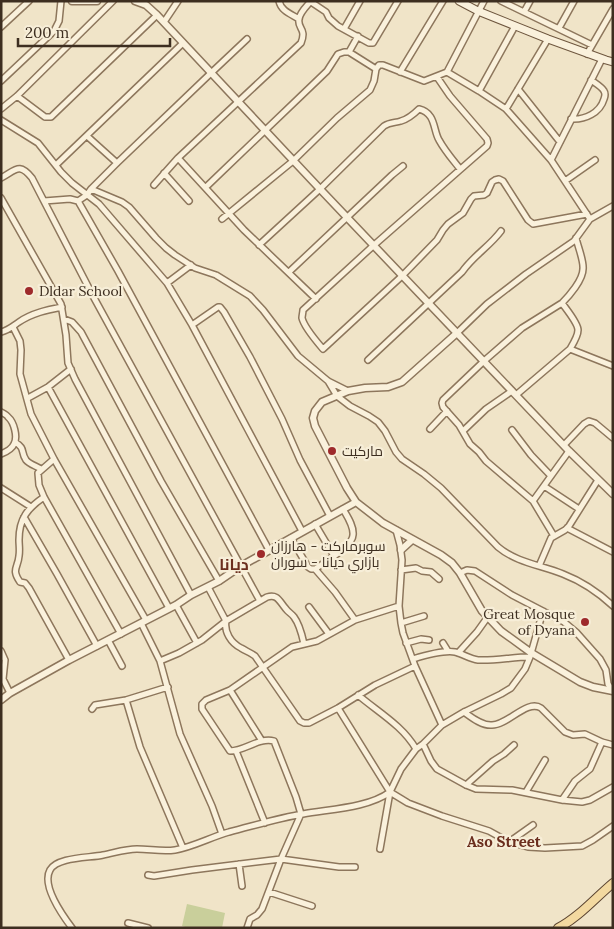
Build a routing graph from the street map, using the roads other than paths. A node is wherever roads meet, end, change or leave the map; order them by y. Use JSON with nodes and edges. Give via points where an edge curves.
{"nodes":[{"id":1,"x":29,"y":1,"type":"edge"},
{"id":2,"x":60,"y":1,"type":"edge"},
{"id":3,"x":72,"y":1,"type":"edge"},
{"id":4,"x":97,"y":1,"type":"edge"},
{"id":5,"x":113,"y":1,"type":"edge"},
{"id":6,"x":135,"y":1,"type":"edge"},
{"id":7,"x":178,"y":1,"type":"edge"},
{"id":8,"x":279,"y":1,"type":"edge"},
{"id":9,"x":360,"y":1,"type":"edge"},
{"id":10,"x":398,"y":1,"type":"edge"},
{"id":11,"x":443,"y":1,"type":"edge"},
{"id":12,"x":459,"y":1,"type":"edge"},
{"id":13,"x":484,"y":1,"type":"edge"},
{"id":14,"x":501,"y":1,"type":"edge"},
{"id":15,"x":530,"y":1,"type":"edge"},
{"id":16,"x":574,"y":1,"type":"edge"},
{"id":17,"x":311,"y":2,"type":"edge"},
{"id":18,"x":613,"y":9,"type":"edge"},
{"id":19,"x":478,"y":11,"type":"junction"},
{"id":20,"x":524,"y":12,"type":"junction"},
{"id":21,"x":157,"y":15,"type":"junction"},
{"id":22,"x":299,"y":19,"type":"junction"},
{"id":23,"x":164,"y":22,"type":"junction"},
{"id":24,"x":515,"y":26,"type":"junction"},
{"id":25,"x":1,"y":27,"type":"edge"},
{"id":26,"x":559,"y":28,"type":"junction"},
{"id":27,"x":344,"y":29,"type":"junction"},
{"id":28,"x":358,"y":36,"type":"junction"},
{"id":29,"x":247,"y":39,"type":"dead end"},
{"id":30,"x":548,"y":39,"type":"junction"},
{"id":31,"x":183,"y":43,"type":"junction"},
{"id":32,"x":592,"y":45,"type":"junction"},
{"id":33,"x":349,"y":52,"type":"junction"},
{"id":34,"x":588,"y":54,"type":"junction"},
{"id":35,"x":602,"y":59,"type":"junction"},
{"id":36,"x":613,"y":62,"type":"edge"},
{"id":37,"x":376,"y":68,"type":"junction"},
{"id":38,"x":400,"y":72,"type":"junction"},
{"id":39,"x":447,"y":72,"type":"junction"},
{"id":40,"x":211,"y":73,"type":"junction"},
{"id":41,"x":437,"y":77,"type":"junction"},
{"id":42,"x":591,"y":80,"type":"junction"},
{"id":43,"x":1,"y":81,"type":"edge"},
{"id":44,"x":518,"y":89,"type":"junction"},
{"id":45,"x":479,"y":91,"type":"junction"},
{"id":46,"x":17,"y":96,"type":"junction"},
{"id":47,"x":237,"y":101,"type":"junction"},
{"id":48,"x":1,"y":109,"type":"edge"},
{"id":49,"x":506,"y":109,"type":"junction"},
{"id":50,"x":571,"y":119,"type":"junction"},
{"id":51,"x":1,"y":120,"type":"edge"},
{"id":52,"x":265,"y":130,"type":"junction"},
{"id":53,"x":86,"y":136,"type":"junction"},
{"id":54,"x":560,"y":142,"type":"junction"},
{"id":55,"x":178,"y":158,"type":"junction"},
{"id":56,"x":551,"y":160,"type":"junction"},
{"id":57,"x":595,"y":160,"type":"dead end"},
{"id":58,"x":293,"y":161,"type":"junction"},
{"id":59,"x":117,"y":163,"type":"junction"},
{"id":60,"x":56,"y":165,"type":"junction"},
{"id":61,"x":403,"y":166,"type":"dead end"},
{"id":62,"x":460,"y":169,"type":"junction"},
{"id":63,"x":164,"y":173,"type":"junction"},
{"id":64,"x":1,"y":178,"type":"edge"},
{"id":65,"x":565,"y":182,"type":"junction"},
{"id":66,"x":154,"y":185,"type":"dead end"},
{"id":67,"x":206,"y":187,"type":"junction"},
{"id":68,"x":91,"y":189,"type":"junction"},
{"id":69,"x":320,"y":190,"type":"junction"},
{"id":70,"x":87,"y":195,"type":"junction"},
{"id":71,"x":1,"y":198,"type":"edge"},
{"id":72,"x":78,"y":200,"type":"junction"},
{"id":73,"x":44,"y":201,"type":"junction"},
{"id":74,"x":190,"y":201,"type":"dead end"},
{"id":75,"x":613,"y":206,"type":"edge"},
{"id":76,"x":229,"y":213,"type":"junction"},
{"id":77,"x":588,"y":216,"type":"junction"},
{"id":78,"x":347,"y":218,"type":"junction"},
{"id":79,"x":222,"y":219,"type":"dead end"},
{"id":80,"x":501,"y":231,"type":"dead end"},
{"id":81,"x":576,"y":238,"type":"junction"},
{"id":82,"x":259,"y":245,"type":"junction"},
{"id":83,"x":373,"y":246,"type":"junction"},
{"id":84,"x":191,"y":265,"type":"junction"},
{"id":85,"x":289,"y":272,"type":"junction"},
{"id":86,"x":402,"y":276,"type":"junction"},
{"id":87,"x":167,"y":283,"type":"junction"},
{"id":88,"x":316,"y":299,"type":"junction"},
{"id":89,"x":562,"y":303,"type":"junction"},
{"id":90,"x":429,"y":304,"type":"junction"},
{"id":91,"x":62,"y":307,"type":"junction"},
{"id":92,"x":64,"y":319,"type":"junction"},
{"id":93,"x":192,"y":325,"type":"junction"},
{"id":94,"x":13,"y":327,"type":"junction"},
{"id":95,"x":1,"y":332,"type":"edge"},
{"id":96,"x":457,"y":333,"type":"junction"},
{"id":97,"x":570,"y":349,"type":"junction"},
{"id":98,"x":368,"y":360,"type":"dead end"},
{"id":99,"x":484,"y":361,"type":"junction"},
{"id":100,"x":613,"y":366,"type":"edge"},
{"id":101,"x":71,"y":369,"type":"junction"},
{"id":102,"x":328,"y":381,"type":"junction"},
{"id":103,"x":48,"y":387,"type":"junction"},
{"id":104,"x":348,"y":391,"type":"junction"},
{"id":105,"x":514,"y":393,"type":"junction"},
{"id":106,"x":337,"y":396,"type":"junction"},
{"id":107,"x":28,"y":398,"type":"junction"},
{"id":108,"x":447,"y":411,"type":"junction"},
{"id":109,"x":1,"y":412,"type":"edge"},
{"id":110,"x":430,"y":430,"type":"dead end"},
{"id":111,"x":512,"y":430,"type":"dead end"},
{"id":112,"x":462,"y":431,"type":"junction"},
{"id":113,"x":613,"y":438,"type":"edge"},
{"id":114,"x":15,"y":442,"type":"junction"},
{"id":115,"x":564,"y":445,"type":"junction"},
{"id":116,"x":569,"y":451,"type":"junction"},
{"id":117,"x":1,"y":454,"type":"edge"},
{"id":118,"x":54,"y":459,"type":"junction"},
{"id":119,"x":41,"y":469,"type":"junction"},
{"id":120,"x":551,"y":476,"type":"junction"},
{"id":121,"x":598,"y":480,"type":"junction"},
{"id":122,"x":544,"y":486,"type":"junction"},
{"id":123,"x":1,"y":488,"type":"edge"},
{"id":124,"x":613,"y":494,"type":"edge"},
{"id":125,"x":44,"y":497,"type":"junction"},
{"id":126,"x":533,"y":500,"type":"junction"},
{"id":127,"x":356,"y":502,"type":"junction"},
{"id":128,"x":31,"y":507,"type":"junction"},
{"id":129,"x":343,"y":509,"type":"junction"},
{"id":130,"x":579,"y":509,"type":"junction"},
{"id":131,"x":330,"y":516,"type":"junction"},
{"id":132,"x":24,"y":517,"type":"junction"},
{"id":133,"x":315,"y":524,"type":"junction"},
{"id":134,"x":567,"y":528,"type":"junction"},
{"id":135,"x":396,"y":530,"type":"junction"},
{"id":136,"x":302,"y":531,"type":"junction"},
{"id":137,"x":554,"y":536,"type":"junction"},
{"id":138,"x":291,"y":538,"type":"junction"},
{"id":139,"x":412,"y":540,"type":"junction"},
{"id":140,"x":269,"y":550,"type":"junction"},
{"id":141,"x":401,"y":550,"type":"junction"},
{"id":142,"x":613,"y":552,"type":"edge"},
{"id":143,"x":334,"y":556,"type":"junction"},
{"id":144,"x":241,"y":566,"type":"junction"},
{"id":145,"x":539,"y":566,"type":"junction"},
{"id":146,"x":315,"y":568,"type":"junction"},
{"id":147,"x":401,"y":570,"type":"junction"},
{"id":148,"x":460,"y":573,"type":"junction"},
{"id":149,"x":439,"y":580,"type":"dead end"},
{"id":150,"x":219,"y":581,"type":"junction"},
{"id":151,"x":208,"y":587,"type":"junction"},
{"id":152,"x":191,"y":595,"type":"junction"},
{"id":153,"x":260,"y":601,"type":"junction"},
{"id":154,"x":613,"y":605,"type":"edge"},
{"id":155,"x":399,"y":606,"type":"junction"},
{"id":156,"x":172,"y":607,"type":"junction"},
{"id":157,"x":309,"y":607,"type":"dead end"},
{"id":158,"x":543,"y":611,"type":"junction"},
{"id":159,"x":424,"y":616,"type":"dead end"},
{"id":160,"x":487,"y":618,"type":"junction"},
{"id":161,"x":355,"y":620,"type":"junction"},
{"id":162,"x":144,"y":621,"type":"junction"},
{"id":163,"x":226,"y":621,"type":"junction"},
{"id":164,"x":401,"y":623,"type":"junction"},
{"id":165,"x":121,"y":634,"type":"junction"},
{"id":166,"x":329,"y":634,"type":"junction"},
{"id":167,"x":108,"y":640,"type":"junction"},
{"id":168,"x":429,"y":640,"type":"dead end"},
{"id":169,"x":196,"y":642,"type":"junction"},
{"id":170,"x":443,"y":642,"type":"dead end"},
{"id":171,"x":406,"y":643,"type":"junction"},
{"id":172,"x":304,"y":644,"type":"junction"},
{"id":173,"x":97,"y":646,"type":"junction"},
{"id":174,"x":1,"y":651,"type":"edge"},
{"id":175,"x":448,"y":651,"type":"junction"},
{"id":176,"x":458,"y":653,"type":"junction"},
{"id":177,"x":530,"y":655,"type":"junction"},
{"id":178,"x":413,"y":659,"type":"junction"},
{"id":179,"x":69,"y":660,"type":"junction"},
{"id":180,"x":160,"y":661,"type":"junction"},
{"id":181,"x":122,"y":666,"type":"dead end"},
{"id":182,"x":415,"y":666,"type":"junction"},
{"id":183,"x":263,"y":667,"type":"junction"},
{"id":184,"x":168,"y":687,"type":"junction"},
{"id":185,"x":230,"y":690,"type":"junction"},
{"id":186,"x":613,"y":690,"type":"edge"},
{"id":187,"x":10,"y":693,"type":"junction"},
{"id":188,"x":358,"y":695,"type":"junction"},
{"id":189,"x":1,"y":700,"type":"edge"},
{"id":190,"x":126,"y":700,"type":"junction"},
{"id":191,"x":338,"y":708,"type":"junction"},
{"id":192,"x":92,"y":709,"type":"dead end"},
{"id":193,"x":464,"y":712,"type":"junction"},
{"id":194,"x":442,"y":725,"type":"junction"},
{"id":195,"x":262,"y":741,"type":"junction"},
{"id":196,"x":602,"y":742,"type":"junction"},
{"id":197,"x":423,"y":744,"type":"junction"},
{"id":198,"x":514,"y":745,"type":"dead end"},
{"id":199,"x":613,"y":745,"type":"edge"},
{"id":200,"x":416,"y":749,"type":"junction"},
{"id":201,"x":236,"y":751,"type":"junction"},
{"id":202,"x":545,"y":760,"type":"dead end"},
{"id":203,"x":466,"y":785,"type":"junction"},
{"id":204,"x":613,"y":787,"type":"edge"},
{"id":205,"x":390,"y":792,"type":"junction"},
{"id":206,"x":526,"y":792,"type":"junction"},
{"id":207,"x":562,"y":800,"type":"junction"},
{"id":208,"x":301,"y":814,"type":"junction"},
{"id":209,"x":264,"y":823,"type":"junction"},
{"id":210,"x":533,"y":825,"type":"dead end"},
{"id":211,"x":613,"y":826,"type":"edge"},
{"id":212,"x":222,"y":834,"type":"junction"},
{"id":213,"x":509,"y":842,"type":"junction"},
{"id":214,"x":183,"y":848,"type":"junction"},
{"id":215,"x":380,"y":849,"type":"dead end"},
{"id":216,"x":281,"y":859,"type":"junction"},
{"id":217,"x":239,"y":864,"type":"junction"},
{"id":218,"x":355,"y":867,"type":"dead end"},
{"id":219,"x":148,"y":875,"type":"dead end"},
{"id":220,"x":613,"y":882,"type":"edge"},
{"id":221,"x":242,"y":886,"type":"dead end"},
{"id":222,"x":269,"y":892,"type":"junction"},
{"id":223,"x":312,"y":906,"type":"dead end"},
{"id":224,"x":128,"y":923,"type":"dead end"},
{"id":225,"x":71,"y":927,"type":"edge"},
{"id":226,"x":148,"y":928,"type":"edge"},
{"id":227,"x":247,"y":928,"type":"edge"},
{"id":228,"x":558,"y":928,"type":"edge"}],
"edges":[{"from":1,"to":25,"type":"street"},
{"from":2,"to":43,"type":"street","via":[[59,22],[54,31]]},
{"from":3,"to":4,"type":"street"},
{"from":5,"to":46,"type":"street"},
{"from":6,"to":21,"type":"street"},
{"from":7,"to":23,"type":"street"},
{"from":8,"to":22,"type":"street","via":[[283,9]]},
{"from":9,"to":27,"type":"street"},
{"from":10,"to":28,"type":"street","via":[[373,43]]},
{"from":11,"to":38,"type":"street"},
{"from":12,"to":19,"type":"main road"},
{"from":13,"to":19,"type":"street"},
{"from":14,"to":20,"type":"street"},
{"from":15,"to":20,"type":"street"},
{"from":16,"to":26,"type":"street"},
{"from":17,"to":22,"type":"street"},
{"from":17,"to":27,"type":"street"},
{"from":18,"to":32,"type":"street"},
{"from":19,"to":24,"type":"main road"},
{"from":19,"to":39,"type":"street"},
{"from":20,"to":26,"type":"street"},
{"from":21,"to":23,"type":"street"},
{"from":21,"to":46,"type":"street","via":[[51,117],[45,117]]},
{"from":22,"to":47,"type":"street","via":[[304,32],[301,43]]},
{"from":23,"to":31,"type":"street"},
{"from":24,"to":30,"type":"main road"},
{"from":24,"to":45,"type":"street"},
{"from":26,"to":32,"type":"street"},
{"from":27,"to":28,"type":"street"},
{"from":28,"to":33,"type":"street"},
{"from":29,"to":40,"type":"street"},
{"from":30,"to":34,"type":"main road"},
{"from":30,"to":44,"type":"street"},
{"from":31,"to":40,"type":"street"},
{"from":31,"to":53,"type":"street"},
{"from":32,"to":34,"type":"street"},
{"from":33,"to":37,"type":"street"},
{"from":33,"to":52,"type":"street","via":[[338,54],[327,71]]},
{"from":34,"to":35,"type":"main road"},
{"from":35,"to":36,"type":"main road"},
{"from":35,"to":42,"type":"street"},
{"from":37,"to":38,"type":"street","via":[[383,65]]},
{"from":37,"to":58,"type":"street","via":[[370,90]]},
{"from":38,"to":41,"type":"street","via":[[424,81]]},
{"from":39,"to":41,"type":"street"},
{"from":39,"to":45,"type":"street"},
{"from":40,"to":47,"type":"street"},
{"from":40,"to":59,"type":"street"},
{"from":41,"to":62,"type":"street","via":[[488,142]]},
{"from":42,"to":50,"type":"street"},
{"from":42,"to":50,"type":"street","via":[[604,91],[603,102],[596,112],[579,120]]},
{"from":44,"to":49,"type":"street"},
{"from":44,"to":54,"type":"street"},
{"from":45,"to":49,"type":"street"},
{"from":46,"to":48,"type":"street"},
{"from":47,"to":52,"type":"street"},
{"from":47,"to":55,"type":"street"},
{"from":49,"to":56,"type":"street"},
{"from":50,"to":54,"type":"street"},
{"from":51,"to":60,"type":"street","via":[[38,142]]},
{"from":52,"to":58,"type":"street"},
{"from":52,"to":67,"type":"street"},
{"from":53,"to":59,"type":"street"},
{"from":53,"to":60,"type":"street"},
{"from":54,"to":56,"type":"street"},
{"from":55,"to":63,"type":"street"},
{"from":55,"to":67,"type":"street"},
{"from":56,"to":65,"type":"street"},
{"from":57,"to":65,"type":"street"},
{"from":58,"to":69,"type":"street"},
{"from":58,"to":76,"type":"street"},
{"from":59,"to":68,"type":"street"},
{"from":60,"to":70,"type":"street"},
{"from":61,"to":78,"type":"street"},
{"from":62,"to":69,"type":"street","via":[[437,137],[435,124],[426,112],[419,109],[402,121],[384,126]]},
{"from":62,"to":83,"type":"street"},
{"from":63,"to":66,"type":"street"},
{"from":63,"to":74,"type":"street"},
{"from":64,"to":73,"type":"street","via":[[22,168],[32,178]]},
{"from":65,"to":77,"type":"street"},
{"from":67,"to":76,"type":"street"},
{"from":68,"to":70,"type":"street"},
{"from":68,"to":84,"type":"street","via":[[129,207],[166,248]]},
{"from":69,"to":78,"type":"street"},
{"from":69,"to":82,"type":"street"},
{"from":70,"to":72,"type":"street"},
{"from":70,"to":87,"type":"street","via":[[99,204]]},
{"from":71,"to":91,"type":"street"},
{"from":72,"to":73,"type":"street"},
{"from":72,"to":140,"type":"street"},
{"from":73,"to":144,"type":"street"},
{"from":75,"to":77,"type":"street"},
{"from":76,"to":79,"type":"street"},
{"from":76,"to":82,"type":"street"},
{"from":77,"to":81,"type":"street"},
{"from":77,"to":86,"type":"street","via":[[533,224],[503,181],[494,180],[487,193],[474,196],[463,214],[448,224]]},
{"from":78,"to":83,"type":"street"},
{"from":78,"to":85,"type":"street"},
{"from":80,"to":90,"type":"street"},
{"from":81,"to":89,"type":"street","via":[[584,268]]},
{"from":81,"to":96,"type":"street","via":[[487,304]]},
{"from":82,"to":85,"type":"street"},
{"from":83,"to":86,"type":"street"},
{"from":83,"to":88,"type":"street"},
{"from":84,"to":87,"type":"street"},
{"from":84,"to":102,"type":"street","via":[[216,275],[250,296],[298,356]]},
{"from":85,"to":88,"type":"street"},
{"from":86,"to":88,"type":"street","via":[[323,349],[302,318],[304,310]]},
{"from":86,"to":90,"type":"street"},
{"from":87,"to":93,"type":"street"},
{"from":89,"to":97,"type":"street","via":[[578,329]]},
{"from":89,"to":99,"type":"street","via":[[522,328]]},
{"from":90,"to":96,"type":"street"},
{"from":90,"to":98,"type":"street"},
{"from":91,"to":92,"type":"street"},
{"from":91,"to":94,"type":"street","via":[[41,311]]},
{"from":92,"to":101,"type":"street"},
{"from":92,"to":150,"type":"street","via":[[81,332]]},
{"from":93,"to":131,"type":"street","via":[[218,306],[224,312],[282,418]]},
{"from":93,"to":136,"type":"street"},
{"from":94,"to":95,"type":"street"},
{"from":94,"to":107,"type":"street","via":[[22,350],[20,374]]},
{"from":96,"to":99,"type":"street"},
{"from":96,"to":104,"type":"street","via":[[402,382],[388,387]]},
{"from":97,"to":100,"type":"street"},
{"from":97,"to":105,"type":"street"},
{"from":99,"to":105,"type":"street"},
{"from":99,"to":108,"type":"street","via":[[443,400],[442,405]]},
{"from":101,"to":103,"type":"street"},
{"from":101,"to":152,"type":"street"},
{"from":102,"to":104,"type":"street"},
{"from":102,"to":106,"type":"street"},
{"from":103,"to":107,"type":"street"},
{"from":103,"to":156,"type":"street"},
{"from":104,"to":106,"type":"street"},
{"from":105,"to":112,"type":"street","via":[[486,409]]},
{"from":105,"to":115,"type":"street"},
{"from":106,"to":127,"type":"street","via":[[316,408],[314,422]]},
{"from":106,"to":145,"type":"street","via":[[378,422],[402,459],[440,488],[498,548],[513,558]]},
{"from":107,"to":118,"type":"street","via":[[31,414]]},
{"from":108,"to":110,"type":"street"},
{"from":108,"to":112,"type":"street"},
{"from":109,"to":114,"type":"street","via":[[11,421]]},
{"from":111,"to":120,"type":"street"},
{"from":112,"to":126,"type":"street","via":[[489,464]]},
{"from":113,"to":115,"type":"street","via":[[590,421]]},
{"from":114,"to":117,"type":"street"},
{"from":114,"to":119,"type":"street","via":[[21,446],[29,463]]},
{"from":115,"to":116,"type":"street"},
{"from":116,"to":120,"type":"street"},
{"from":116,"to":121,"type":"street"},
{"from":118,"to":119,"type":"street"},
{"from":118,"to":162,"type":"street"},
{"from":119,"to":125,"type":"street","via":[[38,477]]},
{"from":120,"to":122,"type":"street"},
{"from":121,"to":124,"type":"street"},
{"from":121,"to":130,"type":"street"},
{"from":122,"to":126,"type":"street"},
{"from":122,"to":130,"type":"street"},
{"from":123,"to":128,"type":"street"},
{"from":125,"to":128,"type":"street"},
{"from":125,"to":165,"type":"street"},
{"from":126,"to":137,"type":"street"},
{"from":127,"to":129,"type":"street"},
{"from":127,"to":135,"type":"street"},
{"from":128,"to":132,"type":"street"},
{"from":129,"to":131,"type":"street"},
{"from":129,"to":143,"type":"street","via":[[354,534],[347,546]]},
{"from":130,"to":134,"type":"street"},
{"from":131,"to":133,"type":"street"},
{"from":132,"to":173,"type":"street"},
{"from":132,"to":179,"type":"street","via":[[15,573],[29,588]]},
{"from":133,"to":136,"type":"street"},
{"from":133,"to":143,"type":"street"},
{"from":134,"to":137,"type":"street"},
{"from":134,"to":142,"type":"street"},
{"from":135,"to":139,"type":"street"},
{"from":135,"to":141,"type":"street"},
{"from":136,"to":138,"type":"street"},
{"from":137,"to":145,"type":"street"},
{"from":138,"to":140,"type":"street"},
{"from":138,"to":146,"type":"street","via":[[308,567]]},
{"from":139,"to":141,"type":"street"},
{"from":139,"to":148,"type":"street","via":[[445,558]]},
{"from":140,"to":144,"type":"street"},
{"from":141,"to":147,"type":"street"},
{"from":143,"to":146,"type":"street"},
{"from":144,"to":150,"type":"street"},
{"from":144,"to":153,"type":"street"},
{"from":145,"to":154,"type":"street","via":[[583,583]]},
{"from":146,"to":161,"type":"street"},
{"from":147,"to":149,"type":"street","via":[[416,568],[431,572]]},
{"from":147,"to":155,"type":"street"},
{"from":148,"to":158,"type":"street","via":[[475,571]]},
{"from":148,"to":160,"type":"street"},
{"from":150,"to":151,"type":"street"},
{"from":151,"to":152,"type":"street"},
{"from":151,"to":163,"type":"street"},
{"from":152,"to":156,"type":"street"},
{"from":153,"to":163,"type":"street"},
{"from":153,"to":172,"type":"street","via":[[276,597],[294,617]]},
{"from":155,"to":161,"type":"street"},
{"from":155,"to":164,"type":"street"},
{"from":156,"to":162,"type":"street"},
{"from":156,"to":169,"type":"street"},
{"from":157,"to":166,"type":"street"},
{"from":158,"to":177,"type":"street"},
{"from":158,"to":186,"type":"street","via":[[570,627],[600,659]]},
{"from":159,"to":164,"type":"street"},
{"from":160,"to":176,"type":"street"},
{"from":160,"to":177,"type":"street"},
{"from":161,"to":166,"type":"street"},
{"from":162,"to":165,"type":"street"},
{"from":162,"to":180,"type":"street"},
{"from":163,"to":169,"type":"street"},
{"from":163,"to":183,"type":"street","via":[[228,636],[239,648],[255,656]]},
{"from":164,"to":171,"type":"street"},
{"from":165,"to":167,"type":"street"},
{"from":166,"to":172,"type":"street"},
{"from":167,"to":173,"type":"street"},
{"from":167,"to":181,"type":"street"},
{"from":168,"to":171,"type":"street"},
{"from":169,"to":180,"type":"street"},
{"from":170,"to":175,"type":"street"},
{"from":171,"to":178,"type":"street"},
{"from":172,"to":183,"type":"street","via":[[292,647]]},
{"from":173,"to":179,"type":"street"},
{"from":174,"to":187,"type":"street","via":[[5,660],[2,679]]},
{"from":175,"to":176,"type":"street"},
{"from":175,"to":178,"type":"street"},
{"from":176,"to":177,"type":"street","via":[[477,660]]},
{"from":177,"to":186,"type":"street","via":[[593,688]]},
{"from":177,"to":193,"type":"street","via":[[525,669],[511,688]]},
{"from":178,"to":182,"type":"street"},
{"from":179,"to":187,"type":"street"},
{"from":180,"to":184,"type":"street"},
{"from":182,"to":188,"type":"street"},
{"from":182,"to":194,"type":"street"},
{"from":183,"to":185,"type":"street"},
{"from":183,"to":191,"type":"street","via":[[300,721],[309,723]]},
{"from":184,"to":190,"type":"street"},
{"from":184,"to":212,"type":"street","via":[[180,734]]},
{"from":185,"to":195,"type":"street"},
{"from":185,"to":201,"type":"street","via":[[206,700],[201,706],[229,750]]},
{"from":187,"to":189,"type":"street"},
{"from":188,"to":191,"type":"street"},
{"from":188,"to":200,"type":"street","via":[[401,729]]},
{"from":190,"to":192,"type":"street","via":[[95,705]]},
{"from":190,"to":214,"type":"street","via":[[140,747]]},
{"from":191,"to":205,"type":"street"},
{"from":193,"to":194,"type":"street"},
{"from":193,"to":196,"type":"street","via":[[484,724],[494,725],[527,707],[537,706],[564,732],[585,734]]},
{"from":194,"to":197,"type":"street"},
{"from":195,"to":201,"type":"street"},
{"from":195,"to":208,"type":"street","via":[[274,741]]},
{"from":196,"to":199,"type":"street"},
{"from":196,"to":207,"type":"street","via":[[590,769],[575,781]]},
{"from":197,"to":200,"type":"street"},
{"from":197,"to":203,"type":"street","via":[[437,769]]},
{"from":198,"to":203,"type":"street"},
{"from":200,"to":205,"type":"street","via":[[400,769]]},
{"from":201,"to":209,"type":"street"},
{"from":202,"to":206,"type":"street"},
{"from":203,"to":206,"type":"street","via":[[476,789]]},
{"from":204,"to":207,"type":"street","via":[[590,800]]},
{"from":205,"to":208,"type":"street","via":[[356,805]]},
{"from":205,"to":213,"type":"street","via":[[408,803],[489,831]]},
{"from":205,"to":215,"type":"street"},
{"from":206,"to":207,"type":"street"},
{"from":208,"to":209,"type":"street"},
{"from":208,"to":216,"type":"street"},
{"from":209,"to":212,"type":"street"},
{"from":210,"to":213,"type":"street"},
{"from":211,"to":213,"type":"street","via":[[582,846],[545,848]]},
{"from":212,"to":214,"type":"street"},
{"from":214,"to":225,"type":"street","via":[[127,850],[61,861],[49,871],[49,889]]},
{"from":216,"to":217,"type":"street"},
{"from":216,"to":218,"type":"street"},
{"from":216,"to":222,"type":"street"},
{"from":217,"to":219,"type":"street"},
{"from":217,"to":221,"type":"street"},
{"from":220,"to":228,"type":"main road"},
{"from":222,"to":223,"type":"street"},
{"from":222,"to":227,"type":"street","via":[[262,909],[250,919]]},
{"from":224,"to":226,"type":"street"}]}
